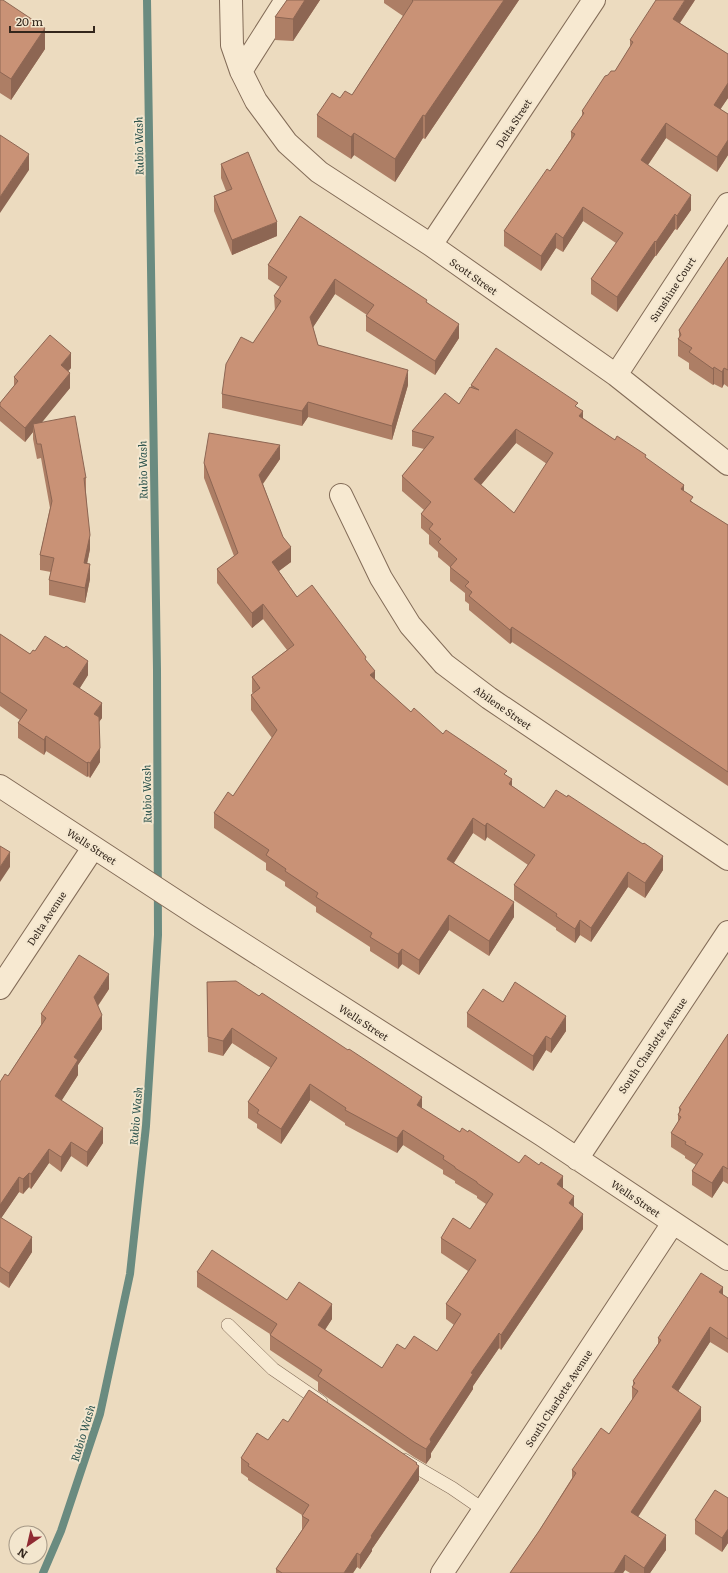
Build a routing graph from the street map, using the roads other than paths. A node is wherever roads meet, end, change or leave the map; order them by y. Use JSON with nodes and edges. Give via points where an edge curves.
{"nodes":[{"id":1,"x":231,"y":0,"type":"edge"},
{"id":2,"x":286,"y":0,"type":"edge"},
{"id":3,"x":594,"y":0,"type":"edge"},
{"id":4,"x":241,"y":71,"type":"junction"},
{"id":5,"x":728,"y":204,"type":"edge"},
{"id":6,"x":431,"y":246,"type":"junction"},
{"id":7,"x":616,"y":375,"type":"junction"},
{"id":8,"x":728,"y":464,"type":"edge"},
{"id":9,"x":341,"y":495,"type":"dead end"},
{"id":10,"x":0,"y":786,"type":"edge"},
{"id":11,"x":94,"y":848,"type":"junction"},
{"id":12,"x":728,"y":859,"type":"edge"},
{"id":13,"x":728,"y":932,"type":"edge"},
{"id":14,"x":0,"y":988,"type":"edge"},
{"id":15,"x":577,"y":1159,"type":"junction"},
{"id":16,"x":673,"y":1222,"type":"junction"},
{"id":17,"x":728,"y":1259,"type":"edge"},
{"id":18,"x":228,"y":1325,"type":"dead end"},
{"id":19,"x":331,"y":1410,"type":"edge"},
{"id":20,"x":397,"y":1455,"type":"edge"},
{"id":21,"x":484,"y":1510,"type":"junction"},
{"id":22,"x":442,"y":1573,"type":"edge"}],
"edges":[{"from":1,"to":4,"type":"street","name":"Scott Street","via":[[232,45]]},
{"from":2,"to":4,"type":"street"},
{"from":3,"to":6,"type":"street","name":"Delta Street"},
{"from":4,"to":6,"type":"street","name":"Scott Street","via":[[256,101],[287,143],[319,172]]},
{"from":5,"to":7,"type":"street","name":"Sunshine Court"},
{"from":6,"to":7,"type":"street","name":"Scott Street"},
{"from":7,"to":8,"type":"street","name":"Scott Street"},
{"from":9,"to":12,"type":"street","name":"Abilene Street","via":[[381,578],[410,625],[444,664],[489,698]]},
{"from":10,"to":11,"type":"street","name":"Wells Street"},
{"from":11,"to":14,"type":"street","name":"Delta Avenue"},
{"from":11,"to":15,"type":"street","name":"Wells Street"},
{"from":13,"to":15,"type":"street","name":"South Charlotte Avenue"},
{"from":15,"to":16,"type":"street","name":"Wells Street"},
{"from":16,"to":17,"type":"street","name":"Wells Street"},
{"from":16,"to":21,"type":"street","name":"South Charlotte Avenue"},
{"from":18,"to":19,"type":"lane","via":[[273,1369]]},
{"from":20,"to":21,"type":"lane"},
{"from":21,"to":22,"type":"street","name":"South Charlotte Avenue"}]}
